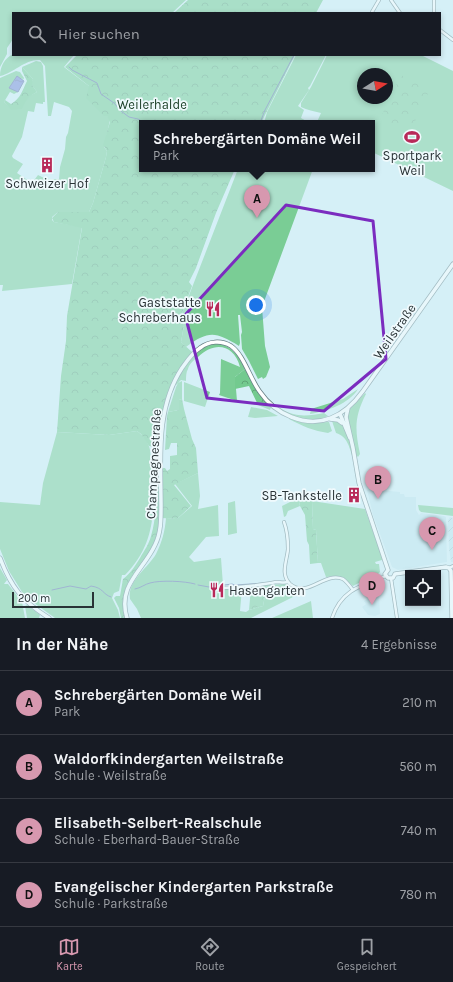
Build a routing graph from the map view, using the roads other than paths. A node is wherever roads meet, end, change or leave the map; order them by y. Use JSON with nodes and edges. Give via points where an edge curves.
{"nodes":[{"id":1,"x":379,"y":0,"type":"edge"},
{"id":2,"x":391,"y":0,"type":"edge"},
{"id":3,"x":434,"y":0,"type":"edge"},
{"id":4,"x":372,"y":12,"type":"edge"},
{"id":5,"x":399,"y":12,"type":"edge"},
{"id":6,"x":434,"y":12,"type":"edge"},
{"id":7,"x":441,"y":31,"type":"edge"},
{"id":8,"x":453,"y":40,"type":"edge"},
{"id":9,"x":453,"y":264,"type":"edge"},
{"id":10,"x":348,"y":407,"type":"junction"},
{"id":11,"x":340,"y":414,"type":"junction"},
{"id":12,"x":335,"y":418,"type":"junction"},
{"id":13,"x":345,"y":423,"type":"junction"},
{"id":14,"x":284,"y":522,"type":"dead end"},
{"id":15,"x":0,"y":558,"type":"edge"},
{"id":16,"x":451,"y":567,"type":"edge"},
{"id":17,"x":388,"y":570,"type":"junction"},
{"id":18,"x":395,"y":574,"type":"junction"},
{"id":19,"x":386,"y":576,"type":"junction"},
{"id":20,"x":391,"y":578,"type":"junction"},
{"id":21,"x":288,"y":582,"type":"junction"},
{"id":22,"x":221,"y":588,"type":"dead end"},
{"id":23,"x":353,"y":590,"type":"junction"},
{"id":24,"x":452,"y":599,"type":"edge"},
{"id":25,"x":49,"y":618,"type":"edge"},
{"id":26,"x":127,"y":618,"type":"edge"},
{"id":27,"x":332,"y":618,"type":"edge"},
{"id":28,"x":397,"y":618,"type":"edge"},
{"id":29,"x":452,"y":618,"type":"edge"}],
"edges":[{"from":1,"to":4,"type":"street"},
{"from":2,"to":5,"type":"street"},
{"from":3,"to":6,"type":"street"},
{"from":7,"to":8,"type":"street"},
{"from":9,"to":10,"type":"main road","name":"Weilstraße","via":[[381,368],[360,396]]},
{"from":10,"to":11,"type":"main road","name":"Weilstraße"},
{"from":10,"to":13,"type":"main road"},
{"from":11,"to":12,"type":"main road","name":"Champagnestraße"},
{"from":11,"to":13,"type":"main road"},
{"from":12,"to":13,"type":"main road"},
{"from":12,"to":26,"type":"main road","name":"Champagnestraße","via":[[312,421],[298,419],[274,408],[258,389],[238,353],[229,345],[212,342],[195,352],[176,378],[168,398],[162,434],[161,521],[158,537],[151,552],[130,583],[125,596],[124,608]]},
{"from":13,"to":17,"type":"main road","via":[[352,440],[360,488]]},
{"from":14,"to":21,"type":"street","via":[[288,544],[284,572]]},
{"from":15,"to":25,"type":"main road","via":[[20,595]]},
{"from":16,"to":18,"type":"main road"},
{"from":16,"to":24,"type":"main road"},
{"from":17,"to":18,"type":"main road","via":[[393,570]]},
{"from":17,"to":19,"type":"main road"},
{"from":18,"to":20,"type":"main road"},
{"from":19,"to":20,"type":"main road"},
{"from":19,"to":23,"type":"street"},
{"from":20,"to":28,"type":"street"},
{"from":21,"to":22,"type":"street"},
{"from":21,"to":23,"type":"street","via":[[304,589],[325,580],[340,578]]},
{"from":23,"to":27,"type":"street","via":[[339,603]]},
{"from":24,"to":29,"type":"main road"}]}
